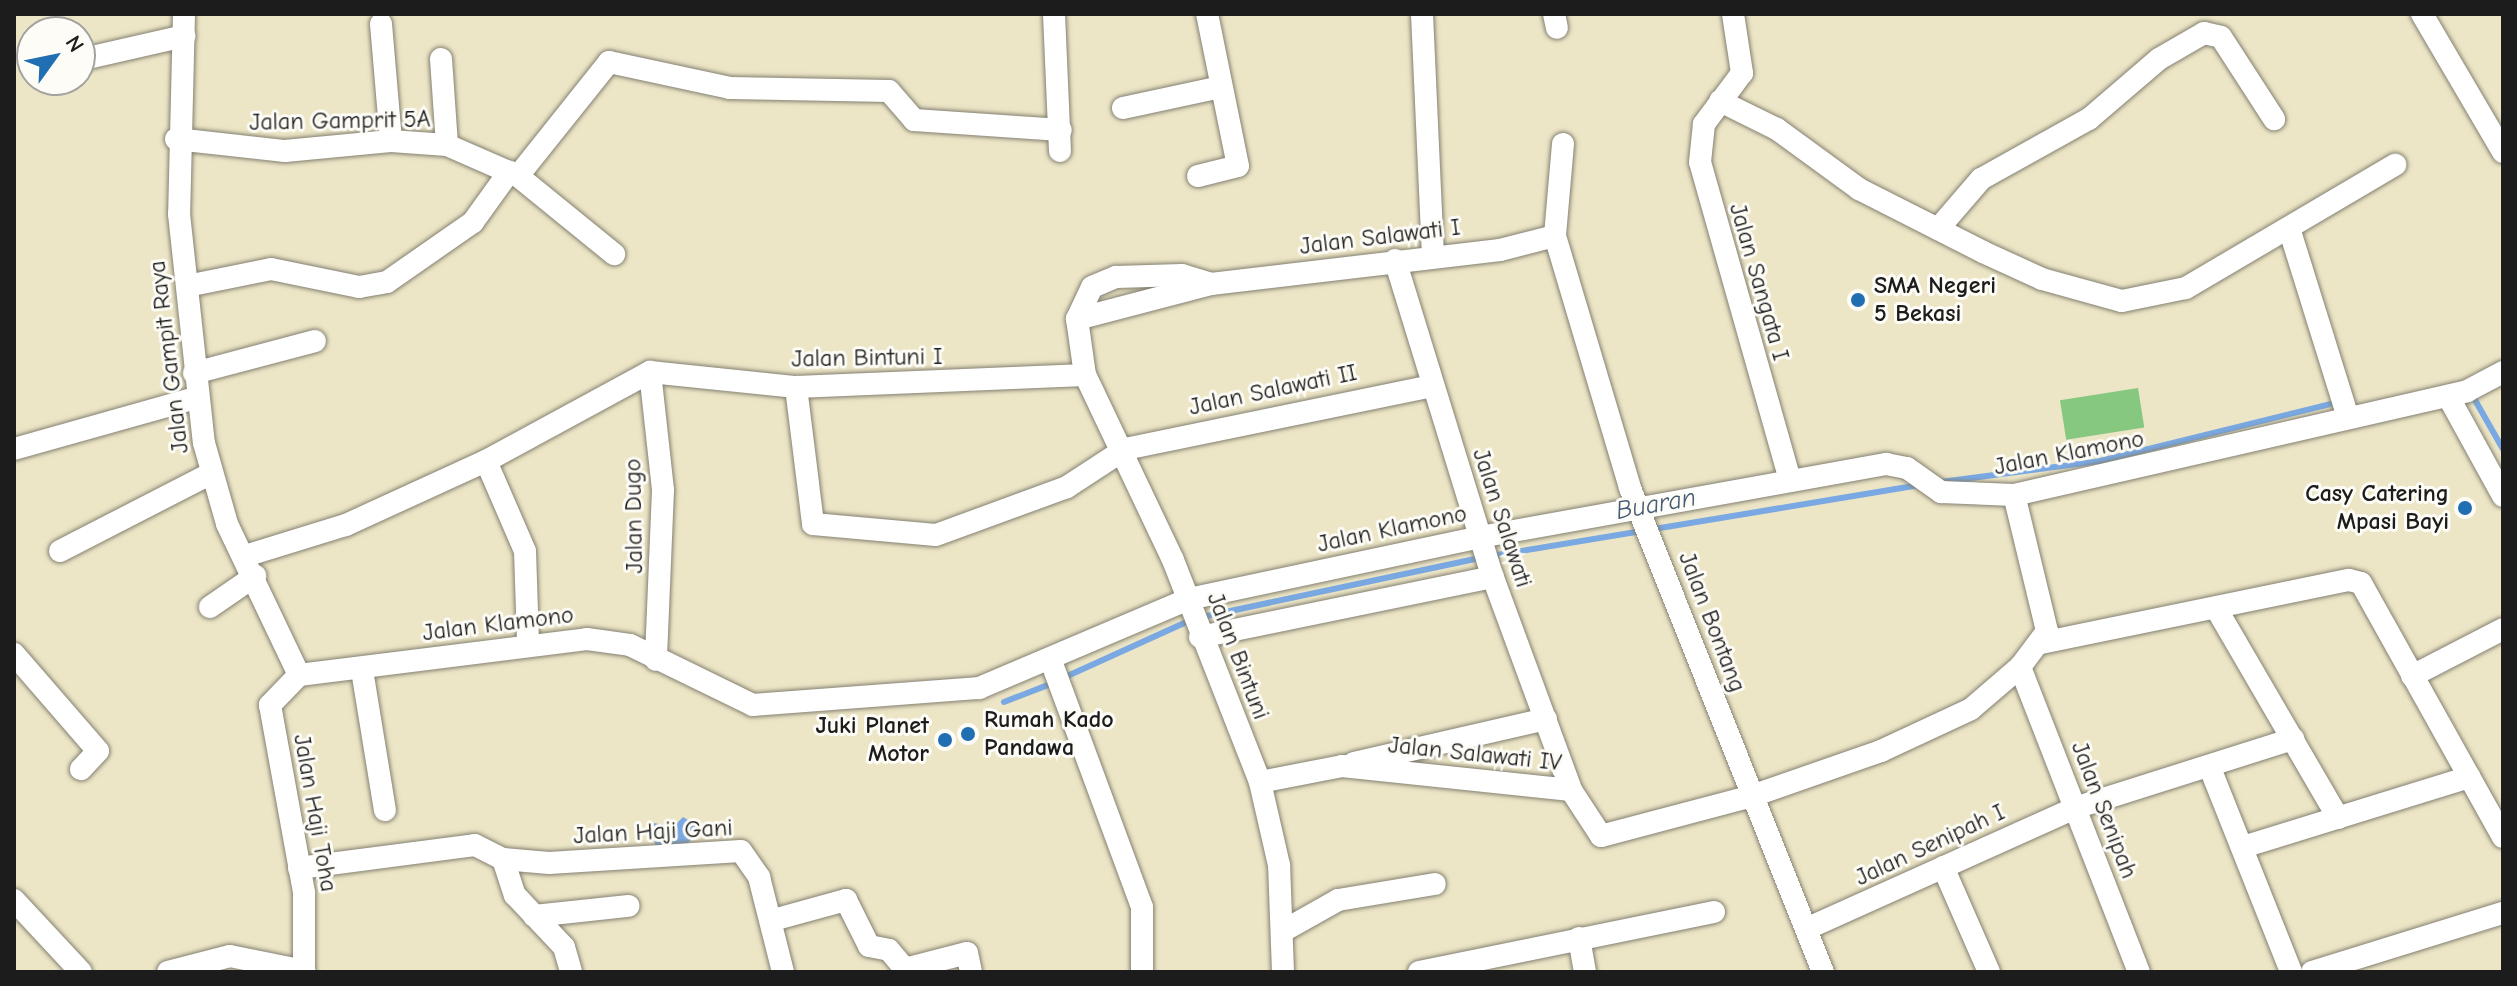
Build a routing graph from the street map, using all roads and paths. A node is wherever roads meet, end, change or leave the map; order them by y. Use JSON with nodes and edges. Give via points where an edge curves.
{"nodes":[{"id":1,"x":1054,"y":14,"type":"edge"},
{"id":2,"x":1207,"y":14,"type":"edge"},
{"id":3,"x":1422,"y":14,"type":"edge"},
{"id":4,"x":1733,"y":14,"type":"edge"},
{"id":5,"x":2422,"y":14,"type":"edge"},
{"id":6,"x":381,"y":24,"type":"dead end"},
{"id":7,"x":184,"y":25,"type":"edge"},
{"id":8,"x":96,"y":55,"type":"edge"},
{"id":9,"x":441,"y":59,"type":"dead end"},
{"id":10,"x":1221,"y":87,"type":"junction"},
{"id":11,"x":1720,"y":101,"type":"junction"},
{"id":12,"x":1123,"y":108,"type":"dead end"},
{"id":13,"x":2274,"y":119,"type":"dead end"},
{"id":14,"x":176,"y":139,"type":"junction"},
{"id":15,"x":391,"y":141,"type":"junction"},
{"id":16,"x":1563,"y":144,"type":"dead end"},
{"id":17,"x":447,"y":145,"type":"junction"},
{"id":18,"x":2503,"y":152,"type":"edge"},
{"id":19,"x":2395,"y":165,"type":"dead end"},
{"id":20,"x":514,"y":174,"type":"junction"},
{"id":21,"x":1198,"y":176,"type":"dead end"},
{"id":22,"x":2289,"y":228,"type":"junction"},
{"id":23,"x":1938,"y":229,"type":"junction"},
{"id":24,"x":1555,"y":236,"type":"junction"},
{"id":25,"x":614,"y":254,"type":"dead end"},
{"id":26,"x":1433,"y":256,"type":"junction"},
{"id":27,"x":1395,"y":260,"type":"junction"},
{"id":28,"x":1211,"y":284,"type":"junction"},
{"id":29,"x":187,"y":286,"type":"junction"},
{"id":30,"x":1077,"y":319,"type":"junction"},
{"id":31,"x":315,"y":341,"type":"dead end"},
{"id":32,"x":650,"y":372,"type":"junction"},
{"id":33,"x":2503,"y":372,"type":"edge"},
{"id":34,"x":194,"y":373,"type":"junction"},
{"id":35,"x":1085,"y":375,"type":"junction"},
{"id":36,"x":1432,"y":386,"type":"junction"},
{"id":37,"x":796,"y":387,"type":"junction"},
{"id":38,"x":2448,"y":396,"type":"junction"},
{"id":39,"x":196,"y":398,"type":"junction"},
{"id":40,"x":2348,"y":417,"type":"junction"},
{"id":41,"x":14,"y":449,"type":"edge"},
{"id":42,"x":1125,"y":449,"type":"junction"},
{"id":43,"x":486,"y":461,"type":"junction"},
{"id":44,"x":210,"y":474,"type":"junction"},
{"id":45,"x":1790,"y":480,"type":"junction"},
{"id":46,"x":2014,"y":495,"type":"junction"},
{"id":47,"x":2503,"y":496,"type":"edge"},
{"id":48,"x":1643,"y":521,"type":"junction"},
{"id":49,"x":1482,"y":543,"type":"junction"},
{"id":50,"x":60,"y":551,"type":"dead end"},
{"id":51,"x":245,"y":556,"type":"junction"},
{"id":52,"x":1492,"y":574,"type":"junction"},
{"id":53,"x":255,"y":576,"type":"junction"},
{"id":54,"x":210,"y":607,"type":"dead end"},
{"id":55,"x":2216,"y":608,"type":"junction"},
{"id":56,"x":1195,"y":620,"type":"junction"},
{"id":57,"x":2503,"y":629,"type":"edge"},
{"id":58,"x":528,"y":642,"type":"junction"},
{"id":59,"x":2041,"y":643,"type":"junction"},
{"id":60,"x":14,"y":654,"type":"edge"},
{"id":61,"x":656,"y":660,"type":"junction"},
{"id":62,"x":2020,"y":667,"type":"junction"},
{"id":63,"x":362,"y":670,"type":"junction"},
{"id":64,"x":299,"y":675,"type":"junction"},
{"id":65,"x":1056,"y":676,"type":"junction"},
{"id":66,"x":2412,"y":676,"type":"junction"},
{"id":67,"x":1546,"y":719,"type":"junction"},
{"id":68,"x":2293,"y":739,"type":"junction"},
{"id":69,"x":1342,"y":766,"type":"junction"},
{"id":70,"x":2210,"y":768,"type":"junction"},
{"id":71,"x":81,"y":769,"type":"dead end"},
{"id":72,"x":2469,"y":777,"type":"junction"},
{"id":73,"x":1260,"y":782,"type":"junction"},
{"id":74,"x":1571,"y":790,"type":"junction"},
{"id":75,"x":1752,"y":796,"type":"junction"},
{"id":76,"x":2075,"y":808,"type":"junction"},
{"id":77,"x":385,"y":810,"type":"dead end"},
{"id":78,"x":2338,"y":818,"type":"junction"},
{"id":79,"x":2503,"y":837,"type":"edge"},
{"id":80,"x":2243,"y":847,"type":"junction"},
{"id":81,"x":503,"y":859,"type":"junction"},
{"id":82,"x":1943,"y":867,"type":"junction"},
{"id":83,"x":299,"y":868,"type":"junction"},
{"id":84,"x":1435,"y":884,"type":"dead end"},
{"id":85,"x":14,"y":900,"type":"edge"},
{"id":86,"x":628,"y":906,"type":"dead end"},
{"id":87,"x":1714,"y":912,"type":"dead end"},
{"id":88,"x":2503,"y":913,"type":"edge"},
{"id":89,"x":534,"y":916,"type":"junction"},
{"id":90,"x":773,"y":920,"type":"junction"},
{"id":91,"x":1806,"y":929,"type":"junction"},
{"id":92,"x":1283,"y":931,"type":"junction"},
{"id":93,"x":1579,"y":938,"type":"junction"},
{"id":94,"x":81,"y":972,"type":"edge"},
{"id":95,"x":168,"y":972,"type":"edge"},
{"id":96,"x":304,"y":972,"type":"edge"},
{"id":97,"x":571,"y":972,"type":"edge"},
{"id":98,"x":783,"y":972,"type":"edge"},
{"id":99,"x":971,"y":972,"type":"edge"},
{"id":100,"x":1142,"y":972,"type":"edge"},
{"id":101,"x":1283,"y":972,"type":"edge"},
{"id":102,"x":1419,"y":972,"type":"edge"},
{"id":103,"x":1585,"y":972,"type":"edge"},
{"id":104,"x":1823,"y":972,"type":"edge"},
{"id":105,"x":1989,"y":972,"type":"edge"},
{"id":106,"x":2139,"y":972,"type":"edge"},
{"id":107,"x":2291,"y":972,"type":"edge"},
{"id":108,"x":2312,"y":972,"type":"edge"}],
"edges":[{"from":1,"to":20,"type":"street","via":[[1061,140],[914,120],[889,91],[730,88],[609,62]]},
{"from":2,"to":10,"type":"street"},
{"from":3,"to":26,"type":"street"},
{"from":4,"to":11,"type":"street","name":"Jalan Sangata I","via":[[1745,59]]},
{"from":5,"to":18,"type":"street"},
{"from":6,"to":15,"type":"street"},
{"from":7,"to":8,"type":"street"},
{"from":7,"to":14,"type":"street","name":"Jalan Gampit Raya"},
{"from":9,"to":17,"type":"street"},
{"from":10,"to":12,"type":"street"},
{"from":10,"to":21,"type":"street","via":[[1238,166]]},
{"from":11,"to":23,"type":"street","via":[[1777,129],[1859,189]]},
{"from":11,"to":45,"type":"street","name":"Jalan Sangata I","via":[[1704,124],[1700,162]]},
{"from":13,"to":23,"type":"street","via":[[2221,37],[2204,33],[2159,59],[2089,119],[1981,179]]},
{"from":14,"to":15,"type":"street","name":"Jalan Gamprit 5A","via":[[285,151]]},
{"from":14,"to":29,"type":"street","name":"Jalan Gampit Raya"},
{"from":15,"to":17,"type":"street","name":"Jalan Gamprit 5A"},
{"from":16,"to":24,"type":"street","name":"Jalan Bontang"},
{"from":17,"to":20,"type":"street","name":"Jalan Gamprit 5A"},
{"from":19,"to":22,"type":"street"},
{"from":20,"to":25,"type":"street","name":"Jalan Gamprit 5A"},
{"from":20,"to":29,"type":"street","via":[[473,222],[387,282],[359,287],[271,269]]},
{"from":22,"to":23,"type":"street","via":[[2186,288],[2122,301],[2042,279]]},
{"from":22,"to":40,"type":"street"},
{"from":24,"to":26,"type":"street","name":"Jalan Salawati I"},
{"from":24,"to":48,"type":"street","name":"Jalan Bontang"},
{"from":26,"to":27,"type":"street","name":"Jalan Salawati I"},
{"from":27,"to":28,"type":"street","name":"Jalan Salawati I"},
{"from":27,"to":36,"type":"street","name":"Jalan Salawati"},
{"from":28,"to":30,"type":"street","name":"Jalan Salawati I"},
{"from":28,"to":30,"type":"street","name":"Jalan Salawati I","via":[[1182,275],[1116,277],[1092,287]]},
{"from":29,"to":34,"type":"street","name":"Jalan Gampit Raya"},
{"from":30,"to":35,"type":"street"},
{"from":31,"to":34,"type":"street"},
{"from":32,"to":37,"type":"street","name":"Jalan Bintuni I"},
{"from":32,"to":43,"type":"street"},
{"from":32,"to":61,"type":"street","name":"Jalan Dugo","via":[[663,490]]},
{"from":33,"to":38,"type":"street","name":"Jalan Klamono"},
{"from":34,"to":39,"type":"street","name":"Jalan Gampit Raya"},
{"from":35,"to":37,"type":"street","name":"Jalan Bintuni I"},
{"from":35,"to":42,"type":"street","name":"Jalan Bintuni"},
{"from":36,"to":42,"type":"street","name":"Jalan Salawati II"},
{"from":36,"to":49,"type":"street","name":"Jalan Salawati"},
{"from":37,"to":42,"type":"street","via":[[811,515],[820,529],[958,532],[1067,487]]},
{"from":38,"to":40,"type":"street","name":"Jalan Klamono"},
{"from":38,"to":47,"type":"street"},
{"from":39,"to":41,"type":"street"},
{"from":39,"to":44,"type":"street","name":"Jalan Gampit Raya"},
{"from":40,"to":46,"type":"street","name":"Jalan Klamono"},
{"from":42,"to":56,"type":"street","name":"Jalan Bintuni"},
{"from":43,"to":51,"type":"street","via":[[346,525]]},
{"from":43,"to":58,"type":"street","via":[[525,551]]},
{"from":44,"to":50,"type":"street"},
{"from":44,"to":51,"type":"street","name":"Jalan Gampit Raya"},
{"from":45,"to":46,"type":"street","name":"Jalan Klamono","via":[[1886,464],[1921,480]]},
{"from":45,"to":48,"type":"street","name":"Jalan Klamono"},
{"from":46,"to":59,"type":"street","via":[[2049,615]]},
{"from":48,"to":49,"type":"street","name":"Jalan Klamono"},
{"from":48,"to":75,"type":"street","name":"Jalan Bontang"},
{"from":49,"to":52,"type":"street","name":"Jalan Salawati"},
{"from":49,"to":56,"type":"street","name":"Jalan Klamono"},
{"from":51,"to":53,"type":"street","name":"Jalan Gampit Raya"},
{"from":52,"to":56,"type":"street"},
{"from":52,"to":67,"type":"street","name":"Jalan Salawati"},
{"from":53,"to":54,"type":"street"},
{"from":53,"to":64,"type":"street","name":"Jalan Gampit Raya"},
{"from":55,"to":59,"type":"street"},
{"from":55,"to":66,"type":"street","via":[[2361,583]]},
{"from":55,"to":68,"type":"street"},
{"from":56,"to":65,"type":"street","name":"Jalan Klamono"},
{"from":56,"to":73,"type":"street","name":"Jalan Bintuni"},
{"from":57,"to":66,"type":"street"},
{"from":58,"to":61,"type":"street","name":"Jalan Klamono","via":[[613,640]]},
{"from":58,"to":63,"type":"street","name":"Jalan Klamono"},
{"from":59,"to":62,"type":"street"},
{"from":60,"to":71,"type":"street","via":[[98,751]]},
{"from":61,"to":65,"type":"street","name":"Jalan Klamono","via":[[753,705],[979,688]]},
{"from":62,"to":75,"type":"street","via":[[1971,709],[1881,751]]},
{"from":62,"to":76,"type":"street","name":"Jalan Senipah"},
{"from":63,"to":64,"type":"street","name":"Jalan Klamono"},
{"from":63,"to":77,"type":"street"},
{"from":64,"to":83,"type":"street","name":"Jalan Haji Toha","via":[[270,705]]},
{"from":65,"to":100,"type":"street","via":[[1142,907]]},
{"from":66,"to":72,"type":"street"},
{"from":67,"to":69,"type":"street"},
{"from":67,"to":74,"type":"street","name":"Jalan Salawati"},
{"from":68,"to":70,"type":"street","name":"Jalan Senipah I"},
{"from":68,"to":78,"type":"street"},
{"from":69,"to":73,"type":"street","name":"Jalan Salawati IV"},
{"from":69,"to":74,"type":"street","name":"Jalan Salawati IV"},
{"from":70,"to":76,"type":"street","name":"Jalan Senipah I"},
{"from":70,"to":80,"type":"street"},
{"from":72,"to":78,"type":"street"},
{"from":72,"to":79,"type":"street"},
{"from":73,"to":92,"type":"street","name":"Jalan Bintuni","via":[[1279,865]]},
{"from":74,"to":75,"type":"street","name":"Jalan Salawati IV","via":[[1601,836]]},
{"from":75,"to":91,"type":"street","name":"Jalan Bontang"},
{"from":76,"to":82,"type":"street","name":"Jalan Senipah I"},
{"from":76,"to":106,"type":"street","name":"Jalan Senipah"},
{"from":78,"to":80,"type":"street"},
{"from":80,"to":107,"type":"street"},
{"from":81,"to":83,"type":"street","name":"Jalan Haji Gani","via":[[475,845]]},
{"from":81,"to":89,"type":"street","via":[[515,895]]},
{"from":81,"to":90,"type":"street","name":"Jalan Haji Gani","via":[[642,861],[741,851]]},
{"from":82,"to":91,"type":"street","name":"Jalan Senipah I"},
{"from":82,"to":105,"type":"street"},
{"from":83,"to":96,"type":"street","name":"Jalan Haji Toha"},
{"from":84,"to":92,"type":"street","via":[[1338,900]]},
{"from":85,"to":94,"type":"street"},
{"from":86,"to":89,"type":"street"},
{"from":87,"to":93,"type":"street"},
{"from":88,"to":108,"type":"street"},
{"from":89,"to":97,"type":"street","via":[[564,947]]},
{"from":90,"to":98,"type":"street","name":"Jalan Haji Gani"},
{"from":90,"to":99,"type":"street","via":[[846,900],[869,946],[889,950],[905,969],[967,953]]},
{"from":91,"to":104,"type":"street","name":"Jalan Bontang"},
{"from":92,"to":101,"type":"street","name":"Jalan Bintuni"},
{"from":93,"to":102,"type":"street"},
{"from":93,"to":103,"type":"street"},
{"from":95,"to":96,"type":"street","via":[[230,956]]}]}
